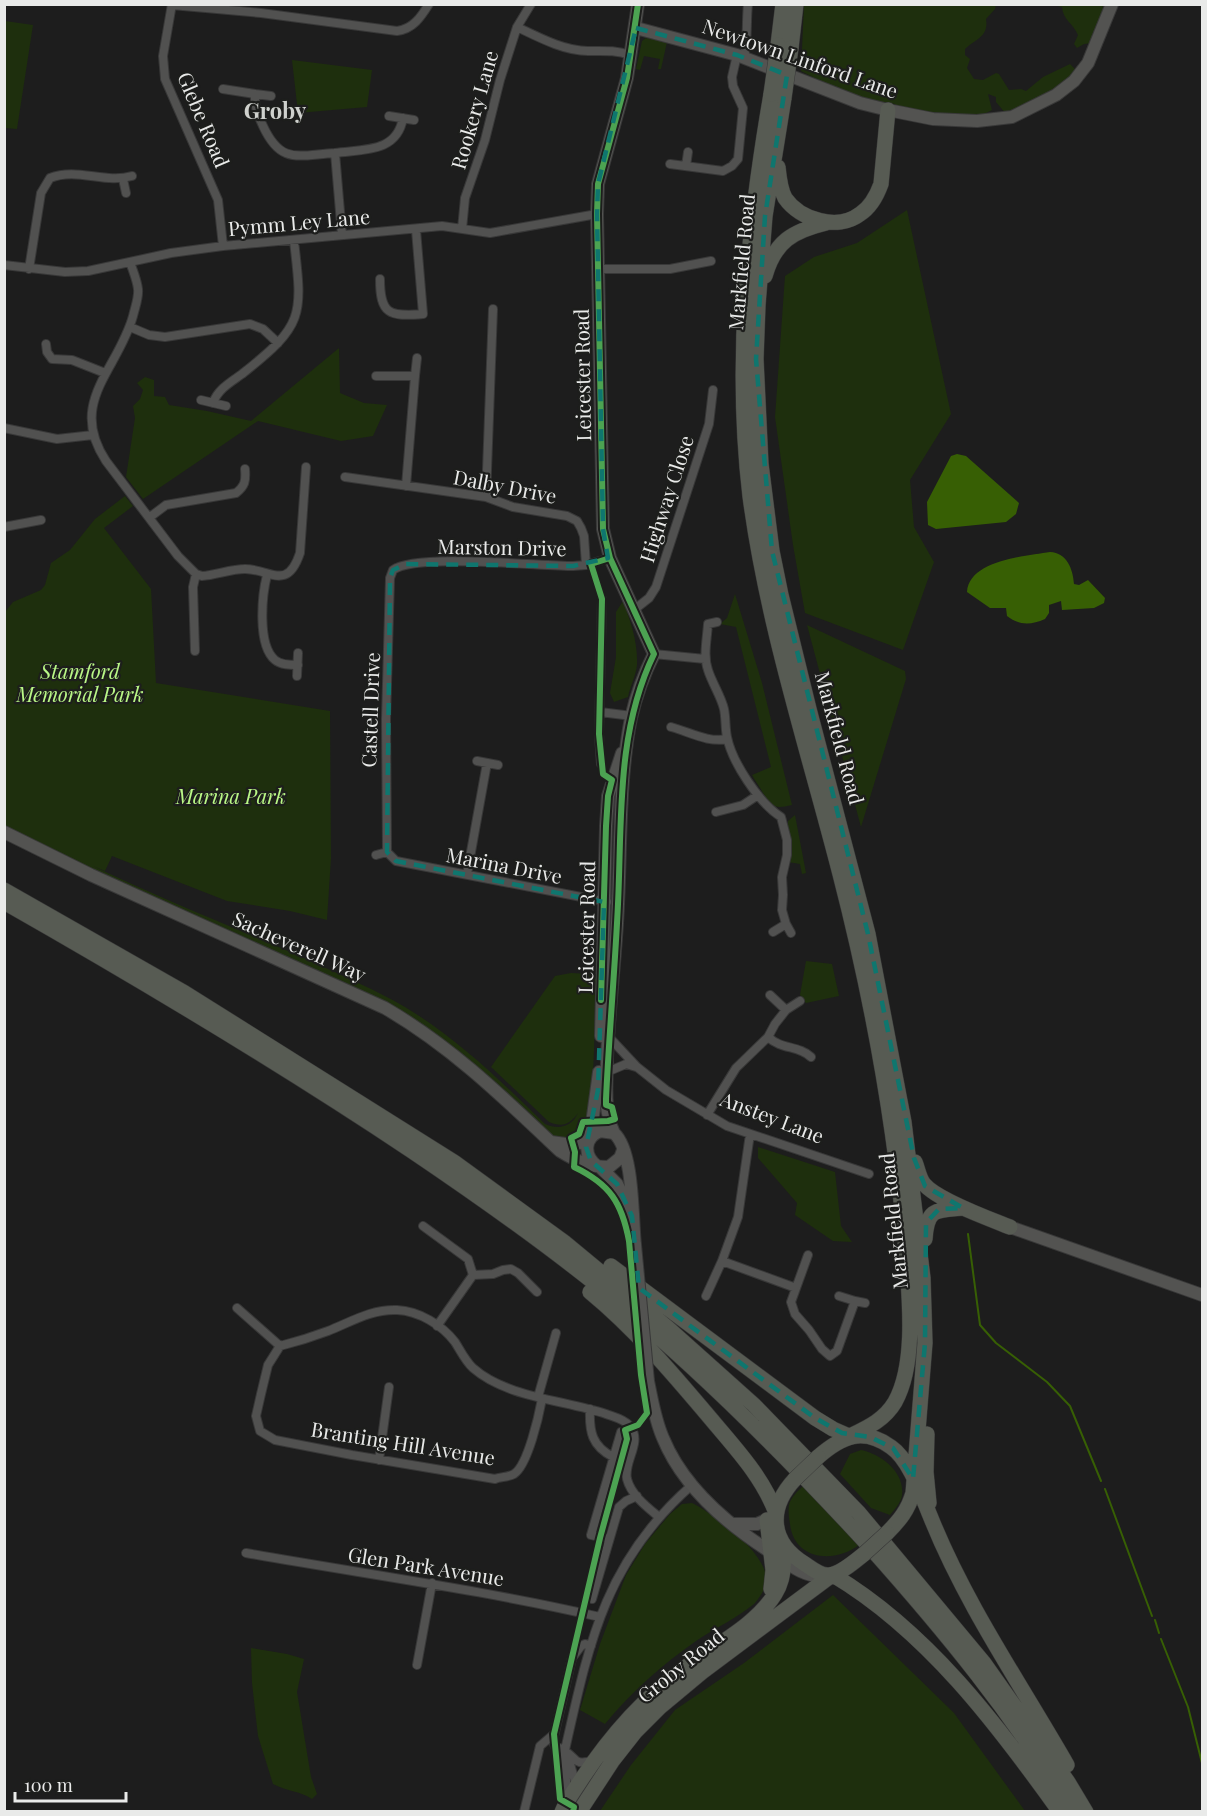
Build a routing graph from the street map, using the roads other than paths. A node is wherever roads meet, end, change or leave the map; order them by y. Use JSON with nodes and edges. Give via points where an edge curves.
{"nodes":[{"id":1,"x":429,"y":4,"type":"edge"},
{"id":2,"x":531,"y":4,"type":"edge"},
{"id":3,"x":638,"y":4,"type":"edge"},
{"id":4,"x":748,"y":4,"type":"edge"},
{"id":5,"x":783,"y":4,"type":"edge"},
{"id":6,"x":796,"y":4,"type":"edge"},
{"id":7,"x":1112,"y":4,"type":"edge"},
{"id":8,"x":172,"y":5,"type":"edge"},
{"id":9,"x":261,"y":9,"type":"edge"},
{"id":10,"x":517,"y":27,"type":"junction"},
{"id":11,"x":636,"y":28,"type":"junction"},
{"id":12,"x":785,"y":46,"type":"junction"},
{"id":13,"x":630,"y":55,"type":"junction"},
{"id":14,"x":741,"y":56,"type":"junction"},
{"id":15,"x":223,"y":89,"type":"dead end"},
{"id":16,"x":255,"y":94,"type":"junction"},
{"id":17,"x":271,"y":96,"type":"dead end"},
{"id":18,"x":777,"y":96,"type":"junction"},
{"id":19,"x":888,"y":111,"type":"junction"},
{"id":20,"x":388,"y":116,"type":"dead end"},
{"id":21,"x":403,"y":118,"type":"junction"},
{"id":22,"x":414,"y":120,"type":"dead end"},
{"id":23,"x":776,"y":147,"type":"junction"},
{"id":24,"x":688,"y":152,"type":"dead end"},
{"id":25,"x":335,"y":153,"type":"junction"},
{"id":26,"x":670,"y":164,"type":"dead end"},
{"id":27,"x":686,"y":166,"type":"junction"},
{"id":28,"x":132,"y":176,"type":"dead end"},
{"id":29,"x":123,"y":179,"type":"junction"},
{"id":30,"x":126,"y":193,"type":"dead end"},
{"id":31,"x":597,"y":214,"type":"junction"},
{"id":32,"x":829,"y":222,"type":"junction"},
{"id":33,"x":462,"y":229,"type":"junction"},
{"id":34,"x":416,"y":230,"type":"junction"},
{"id":35,"x":342,"y":235,"type":"junction"},
{"id":36,"x":294,"y":241,"type":"junction"},
{"id":37,"x":223,"y":246,"type":"junction"},
{"id":38,"x":711,"y":261,"type":"dead end"},
{"id":39,"x":130,"y":262,"type":"junction"},
{"id":40,"x":4,"y":265,"type":"edge"},
{"id":41,"x":29,"y":269,"type":"junction"},
{"id":42,"x":698,"y":269,"type":"dead end"},
{"id":43,"x":598,"y":271,"type":"junction"},
{"id":44,"x":380,"y":279,"type":"dead end"},
{"id":45,"x":758,"y":305,"type":"junction"},
{"id":46,"x":493,"y":309,"type":"dead end"},
{"id":47,"x":130,"y":327,"type":"junction"},
{"id":48,"x":278,"y":343,"type":"junction"},
{"id":49,"x":46,"y":344,"type":"dead end"},
{"id":50,"x":417,"y":358,"type":"dead end"},
{"id":51,"x":105,"y":373,"type":"junction"},
{"id":52,"x":376,"y":376,"type":"dead end"},
{"id":53,"x":415,"y":376,"type":"junction"},
{"id":54,"x":713,"y":390,"type":"dead end"},
{"id":55,"x":201,"y":400,"type":"dead end"},
{"id":56,"x":213,"y":402,"type":"junction"},
{"id":57,"x":226,"y":406,"type":"dead end"},
{"id":58,"x":4,"y":428,"type":"edge"},
{"id":59,"x":93,"y":435,"type":"junction"},
{"id":60,"x":306,"y":467,"type":"dead end"},
{"id":61,"x":245,"y":469,"type":"dead end"},
{"id":62,"x":345,"y":477,"type":"dead end"},
{"id":63,"x":406,"y":486,"type":"junction"},
{"id":64,"x":486,"y":497,"type":"junction"},
{"id":65,"x":150,"y":517,"type":"junction"},
{"id":66,"x":41,"y":520,"type":"dead end"},
{"id":67,"x":4,"y":527,"type":"edge"},
{"id":68,"x":610,"y":558,"type":"junction"},
{"id":69,"x":586,"y":565,"type":"junction"},
{"id":70,"x":393,"y":570,"type":"joint"},
{"id":71,"x":196,"y":574,"type":"junction"},
{"id":72,"x":267,"y":575,"type":"junction"},
{"id":73,"x":602,"y":599,"type":"dead end"},
{"id":74,"x":635,"y":609,"type":"junction"},
{"id":75,"x":709,"y":622,"type":"dead end"},
{"id":76,"x":195,"y":651,"type":"dead end"},
{"id":77,"x":298,"y":653,"type":"dead end"},
{"id":78,"x":654,"y":654,"type":"junction"},
{"id":79,"x":705,"y":659,"type":"junction"},
{"id":80,"x":298,"y":665,"type":"junction"},
{"id":81,"x":297,"y":676,"type":"dead end"},
{"id":82,"x":600,"y":712,"type":"junction"},
{"id":83,"x":632,"y":716,"type":"junction"},
{"id":84,"x":671,"y":728,"type":"dead end"},
{"id":85,"x":727,"y":739,"type":"junction"},
{"id":86,"x":477,"y":760,"type":"dead end"},
{"id":87,"x":487,"y":763,"type":"junction"},
{"id":88,"x":601,"y":764,"type":"dead end"},
{"id":89,"x":498,"y":765,"type":"dead end"},
{"id":90,"x":618,"y":781,"type":"junction"},
{"id":91,"x":758,"y":795,"type":"junction"},
{"id":92,"x":608,"y":796,"type":"junction"},
{"id":93,"x":621,"y":800,"type":"junction"},
{"id":94,"x":716,"y":812,"type":"dead end"},
{"id":95,"x":4,"y":832,"type":"edge"},
{"id":96,"x":387,"y":852,"type":"junction"},
{"id":97,"x":376,"y":855,"type":"dead end"},
{"id":98,"x":467,"y":874,"type":"junction"},
{"id":99,"x":4,"y":890,"type":"edge"},
{"id":100,"x":4,"y":902,"type":"edge"},
{"id":101,"x":604,"y":902,"type":"junction"},
{"id":102,"x":618,"y":904,"type":"junction"},
{"id":103,"x":786,"y":924,"type":"junction"},
{"id":104,"x":773,"y":932,"type":"dead end"},
{"id":105,"x":791,"y":933,"type":"dead end"},
{"id":106,"x":770,"y":995,"type":"dead end"},
{"id":107,"x":800,"y":1001,"type":"dead end"},
{"id":108,"x":786,"y":1010,"type":"junction"},
{"id":109,"x":608,"y":1036,"type":"junction"},
{"id":110,"x":768,"y":1037,"type":"junction"},
{"id":111,"x":808,"y":1050,"type":"dead end"},
{"id":112,"x":637,"y":1067,"type":"junction"},
{"id":113,"x":607,"y":1072,"type":"junction"},
{"id":114,"x":707,"y":1115,"type":"junction"},
{"id":115,"x":904,"y":1122,"type":"junction"},
{"id":116,"x":614,"y":1133,"type":"junction"},
{"id":117,"x":750,"y":1134,"type":"junction"},
{"id":118,"x":589,"y":1139,"type":"junction"},
{"id":119,"x":550,"y":1142,"type":"junction"},
{"id":120,"x":623,"y":1150,"type":"junction"},
{"id":121,"x":453,"y":1162,"type":"junction"},
{"id":122,"x":598,"y":1166,"type":"junction"},
{"id":123,"x":869,"y":1174,"type":"dead end"},
{"id":124,"x":963,"y":1208,"type":"junction"},
{"id":125,"x":502,"y":1214,"type":"junction"},
{"id":126,"x":632,"y":1216,"type":"junction"},
{"id":127,"x":423,"y":1226,"type":"dead end"},
{"id":128,"x":1010,"y":1227,"type":"joint"},
{"id":129,"x":808,"y":1255,"type":"dead end"},
{"id":130,"x":722,"y":1261,"type":"junction"},
{"id":131,"x":923,"y":1273,"type":"junction"},
{"id":132,"x":473,"y":1275,"type":"junction"},
{"id":133,"x":796,"y":1288,"type":"junction"},
{"id":134,"x":537,"y":1292,"type":"dead end"},
{"id":135,"x":1203,"y":1295,"type":"edge"},
{"id":136,"x":706,"y":1296,"type":"dead end"},
{"id":137,"x":839,"y":1296,"type":"dead end"},
{"id":138,"x":855,"y":1301,"type":"junction"},
{"id":139,"x":865,"y":1303,"type":"dead end"},
{"id":140,"x":237,"y":1308,"type":"dead end"},
{"id":141,"x":437,"y":1326,"type":"junction"},
{"id":142,"x":556,"y":1334,"type":"dead end"},
{"id":143,"x":280,"y":1346,"type":"junction"},
{"id":144,"x":389,"y":1387,"type":"dead end"},
{"id":145,"x":540,"y":1398,"type":"junction"},
{"id":146,"x":590,"y":1409,"type":"junction"},
{"id":147,"x":621,"y":1432,"type":"dead end"},
{"id":148,"x":850,"y":1436,"type":"junction"},
{"id":149,"x":613,"y":1457,"type":"junction"},
{"id":150,"x":378,"y":1460,"type":"junction"},
{"id":151,"x":913,"y":1479,"type":"junction"},
{"id":152,"x":692,"y":1485,"type":"junction"},
{"id":153,"x":637,"y":1497,"type":"junction"},
{"id":154,"x":773,"y":1516,"type":"junction"},
{"id":155,"x":659,"y":1517,"type":"junction"},
{"id":156,"x":734,"y":1524,"type":"junction"},
{"id":157,"x":933,"y":1524,"type":"junction"},
{"id":158,"x":608,"y":1539,"type":"junction"},
{"id":159,"x":779,"y":1551,"type":"junction"},
{"id":160,"x":246,"y":1553,"type":"dead end"},
{"id":161,"x":830,"y":1575,"type":"junction"},
{"id":162,"x":432,"y":1583,"type":"junction"},
{"id":163,"x":592,"y":1599,"type":"dead end"},
{"id":164,"x":600,"y":1617,"type":"junction"},
{"id":165,"x":591,"y":1646,"type":"junction"},
{"id":166,"x":417,"y":1665,"type":"dead end"},
{"id":167,"x":554,"y":1734,"type":"junction"},
{"id":168,"x":566,"y":1752,"type":"junction"},
{"id":169,"x":594,"y":1761,"type":"junction"},
{"id":170,"x":577,"y":1787,"type":"junction"},
{"id":171,"x":564,"y":1807,"type":"edge"},
{"id":172,"x":524,"y":1812,"type":"edge"},
{"id":173,"x":579,"y":1812,"type":"edge"},
{"id":174,"x":1060,"y":1812,"type":"edge"},
{"id":175,"x":1072,"y":1812,"type":"edge"},
{"id":176,"x":1086,"y":1812,"type":"edge"},
{"id":177,"x":1094,"y":1812,"type":"edge"}],
"edges":[{"from":1,"to":9,"type":"street","via":[[414,25],[398,31]]},
{"from":2,"to":10,"type":"street","name":"Rookery Lane"},
{"from":3,"to":11,"type":"street","name":"Leicester Road"},
{"from":4,"to":14,"type":"street","via":[[748,41]]},
{"from":5,"to":12,"type":"highway","name":"Markfield Road"},
{"from":6,"to":12,"type":"highway","name":"Markfield Road"},
{"from":7,"to":19,"type":"street","name":"Newtown Linford Lane","via":[[1088,63],[1056,95],[1036,106],[1012,117],[977,121]]},
{"from":8,"to":9,"type":"street"},
{"from":8,"to":37,"type":"street","name":"Glebe Road","via":[[164,56],[165,79],[218,200]]},
{"from":10,"to":13,"type":"street","via":[[578,50]]},
{"from":10,"to":33,"type":"street","name":"Rookery Lane","via":[[465,198]]},
{"from":11,"to":13,"type":"street","name":"Leicester Road"},
{"from":11,"to":14,"type":"street","name":"Newtown Linford Lane"},
{"from":12,"to":18,"type":"highway","name":"Markfield Road","bridge":true},
{"from":13,"to":31,"type":"street","name":"Leicester Road","via":[[598,184]]},
{"from":14,"to":19,"type":"street","name":"Newtown Linford Lane"},
{"from":14,"to":27,"type":"street","via":[[732,77],[743,108],[738,159],[723,171]]},
{"from":15,"to":16,"type":"street"},
{"from":16,"to":17,"type":"street"},
{"from":16,"to":25,"type":"street","via":[[256,111],[269,140],[281,152]]},
{"from":18,"to":23,"type":"highway","name":"Markfield Road"},
{"from":18,"to":148,"type":"highway","name":"Markfield Road","via":[[751,222],[743,326],[751,497],[778,644],[841,879],[872,1013],[893,1130],[909,1289],[908,1354],[896,1400],[879,1420]]},
{"from":19,"to":32,"type":"highway","via":[[878,193],[859,216]]},
{"from":20,"to":21,"type":"street"},
{"from":21,"to":22,"type":"street"},
{"from":21,"to":25,"type":"street","via":[[401,130],[390,143]]},
{"from":23,"to":32,"type":"highway","via":[[784,197],[800,213]]},
{"from":23,"to":45,"type":"highway","name":"Markfield Road","via":[[765,216]]},
{"from":24,"to":27,"type":"street"},
{"from":25,"to":35,"type":"street"},
{"from":26,"to":27,"type":"street"},
{"from":28,"to":29,"type":"street"},
{"from":29,"to":30,"type":"street"},
{"from":29,"to":41,"type":"street","via":[[68,174],[50,178],[40,193]]},
{"from":31,"to":33,"type":"street","name":"Pymm Ley Lane","via":[[490,233]]},
{"from":31,"to":43,"type":"street","name":"Leicester Road"},
{"from":32,"to":45,"type":"highway","via":[[798,231],[780,246],[771,257]]},
{"from":33,"to":34,"type":"street","name":"Pymm Ley Lane","via":[[442,226]]},
{"from":34,"to":35,"type":"street","name":"Pymm Ley Lane"},
{"from":34,"to":44,"type":"street","via":[[423,314],[394,314],[384,308]]},
{"from":35,"to":36,"type":"street","name":"Pymm Ley Lane"},
{"from":36,"to":37,"type":"street","name":"Pymm Ley Lane"},
{"from":36,"to":48,"type":"street","via":[[300,301],[291,327]]},
{"from":37,"to":39,"type":"street","name":"Pymm Ley Lane"},
{"from":38,"to":43,"type":"street","via":[[670,269]]},
{"from":39,"to":41,"type":"street","name":"Pymm Ley Lane","via":[[88,271]]},
{"from":39,"to":47,"type":"street","via":[[138,289]]},
{"from":40,"to":41,"type":"street","name":"Pymm Ley Lane"},
{"from":42,"to":43,"type":"street","via":[[671,274]]},
{"from":43,"to":68,"type":"street","name":"Leicester Road","via":[[603,529]]},
{"from":45,"to":115,"type":"highway","name":"Markfield Road","via":[[756,359],[761,464],[772,551],[868,934]]},
{"from":46,"to":64,"type":"street"},
{"from":47,"to":48,"type":"street","via":[[165,337],[250,324],[263,329]]},
{"from":47,"to":51,"type":"street"},
{"from":48,"to":56,"type":"street","via":[[220,390]]},
{"from":49,"to":51,"type":"street","via":[[50,362],[72,360]]},
{"from":50,"to":53,"type":"street"},
{"from":51,"to":59,"type":"street","via":[[93,406]]},
{"from":52,"to":53,"type":"street"},
{"from":53,"to":63,"type":"street"},
{"from":54,"to":74,"type":"street","name":"Highway Close","via":[[709,424],[656,587]]},
{"from":55,"to":56,"type":"street"},
{"from":56,"to":57,"type":"street"},
{"from":58,"to":59,"type":"street","via":[[57,439]]},
{"from":59,"to":65,"type":"street","via":[[106,461]]},
{"from":60,"to":72,"type":"street","via":[[300,553],[292,570]]},
{"from":61,"to":65,"type":"street","via":[[247,490],[180,501],[166,505]]},
{"from":62,"to":63,"type":"street","name":"Dalby Drive"},
{"from":63,"to":64,"type":"street","name":"Dalby Drive"},
{"from":64,"to":69,"type":"street","name":"Dalby Drive","via":[[513,507],[579,518]]},
{"from":65,"to":71,"type":"street"},
{"from":66,"to":67,"type":"street"},
{"from":68,"to":69,"type":"street","name":"Marston Drive"},
{"from":68,"to":74,"type":"street","name":"Leicester Road"},
{"from":69,"to":70,"type":"street","name":"Marston Drive","via":[[452,561],[406,564]]},
{"from":70,"to":96,"type":"street","name":"Castell Drive","via":[[386,719]]},
{"from":71,"to":72,"type":"street","via":[[250,569]]},
{"from":71,"to":76,"type":"street"},
{"from":72,"to":80,"type":"street","via":[[263,620],[266,646],[275,660]]},
{"from":73,"to":82,"type":"street"},
{"from":74,"to":78,"type":"street","name":"Leicester Road"},
{"from":75,"to":79,"type":"street"},
{"from":77,"to":80,"type":"street"},
{"from":78,"to":79,"type":"street"},
{"from":78,"to":83,"type":"street","name":"Leicester Road"},
{"from":79,"to":85,"type":"street","via":[[723,708]]},
{"from":80,"to":81,"type":"street"},
{"from":82,"to":83,"type":"street"},
{"from":82,"to":88,"type":"street"},
{"from":83,"to":90,"type":"street","name":"Leicester Road"},
{"from":84,"to":85,"type":"street","via":[[708,740]]},
{"from":85,"to":91,"type":"street"},
{"from":86,"to":87,"type":"street"},
{"from":87,"to":89,"type":"street"},
{"from":87,"to":98,"type":"street"},
{"from":90,"to":92,"type":"street","name":"Leicester Road"},
{"from":90,"to":93,"type":"street","name":"Leicester Road"},
{"from":91,"to":94,"type":"street","via":[[743,805]]},
{"from":91,"to":103,"type":"street","via":[[781,817],[787,840],[782,877]]},
{"from":92,"to":93,"type":"street"},
{"from":92,"to":101,"type":"street","name":"Leicester Road"},
{"from":93,"to":102,"type":"street","name":"Leicester Road"},
{"from":95,"to":119,"type":"street","name":"Sacheverell Way","via":[[385,1008],[461,1060]]},
{"from":96,"to":97,"type":"street"},
{"from":96,"to":98,"type":"street","name":"Marina Drive","via":[[396,861]]},
{"from":98,"to":101,"type":"street","name":"Marina Drive"},
{"from":99,"to":121,"type":"highway","via":[[185,993]]},
{"from":100,"to":125,"type":"highway","via":[[320,1090]]},
{"from":101,"to":102,"type":"street","name":"Marina Drive"},
{"from":101,"to":118,"type":"street","name":"Leicester Road","via":[[598,1090]]},
{"from":102,"to":109,"type":"street","name":"Leicester Road"},
{"from":103,"to":104,"type":"street"},
{"from":103,"to":105,"type":"street"},
{"from":106,"to":108,"type":"street"},
{"from":107,"to":108,"type":"street"},
{"from":108,"to":110,"type":"street"},
{"from":109,"to":112,"type":"street","name":"Anstey Lane"},
{"from":109,"to":113,"type":"street","name":"Leicester Road"},
{"from":110,"to":111,"type":"street","via":[[785,1048]]},
{"from":110,"to":114,"type":"street","via":[[736,1068]]},
{"from":112,"to":113,"type":"street","via":[[626,1064]]},
{"from":112,"to":114,"type":"street","name":"Anstey Lane"},
{"from":113,"to":116,"type":"street","name":"Leicester Road","via":[[607,1116]]},
{"from":114,"to":117,"type":"street","name":"Anstey Lane"},
{"from":115,"to":124,"type":"highway","via":[[925,1186]]},
{"from":115,"to":131,"type":"highway","name":"Markfield Road"},
{"from":116,"to":118,"type":"street","via":[[600,1131]]},
{"from":116,"to":120,"type":"street"},
{"from":117,"to":123,"type":"street","name":"Anstey Lane"},
{"from":117,"to":130,"type":"street","via":[[738,1217]]},
{"from":118,"to":119,"type":"street","via":[[573,1145]]},
{"from":118,"to":122,"type":"street","via":[[588,1156]]},
{"from":119,"to":122,"type":"street","name":"Sacheverell Way","via":[[572,1159]]},
{"from":120,"to":122,"type":"street","via":[[616,1163]]},
{"from":120,"to":126,"type":"street","via":[[632,1189]]},
{"from":121,"to":148,"type":"highway","via":[[513,1197],[815,1418]]},
{"from":121,"to":176,"type":"highway","via":[[617,1284],[745,1397],[859,1513],[984,1663]]},
{"from":122,"to":126,"type":"street","via":[[617,1184]]},
{"from":124,"to":128,"type":"highway"},
{"from":124,"to":131,"type":"highway","via":[[939,1209],[929,1216]]},
{"from":125,"to":154,"type":"highway","via":[[648,1347],[760,1479],[769,1494]]},
{"from":125,"to":175,"type":"highway","via":[[657,1335],[732,1402],[811,1483],[931,1616],[988,1688]]},
{"from":126,"to":152,"type":"street","bridge":true,"via":[[648,1381],[656,1419],[663,1440]]},
{"from":127,"to":132,"type":"street","via":[[468,1259]]},
{"from":128,"to":135,"type":"street"},
{"from":129,"to":133,"type":"street"},
{"from":130,"to":133,"type":"street"},
{"from":130,"to":136,"type":"street"},
{"from":131,"to":151,"type":"highway","name":"Markfield Road","via":[[923,1372]]},
{"from":131,"to":157,"type":"highway","via":[[931,1338],[926,1472]]},
{"from":132,"to":134,"type":"street","via":[[511,1269]]},
{"from":132,"to":141,"type":"street"},
{"from":133,"to":138,"type":"street","via":[[791,1302],[795,1314],[830,1356],[837,1351]]},
{"from":137,"to":138,"type":"street"},
{"from":138,"to":139,"type":"street"},
{"from":140,"to":143,"type":"street"},
{"from":141,"to":143,"type":"street","via":[[428,1318],[398,1310],[370,1312]]},
{"from":141,"to":145,"type":"street","via":[[473,1368],[498,1384]]},
{"from":142,"to":145,"type":"street","name":"Branting Hill Avenue"},
{"from":143,"to":150,"type":"street","name":"Branting Hill Avenue","via":[[268,1365],[256,1416],[260,1431],[275,1440]]},
{"from":144,"to":150,"type":"street"},
{"from":145,"to":146,"type":"street"},
{"from":145,"to":150,"type":"street","name":"Branting Hill Avenue","via":[[536,1428],[514,1473],[495,1479]]},
{"from":146,"to":149,"type":"street","via":[[592,1437],[598,1447]]},
{"from":146,"to":153,"type":"street","via":[[622,1420],[631,1428],[635,1440],[627,1479]]},
{"from":147,"to":149,"type":"street"},
{"from":148,"to":151,"type":"highway","via":[[880,1440],[893,1448]]},
{"from":148,"to":154,"type":"highway","bridge":true,"via":[[818,1456],[795,1479],[780,1498]]},
{"from":149,"to":158,"type":"street","via":[[591,1534]]},
{"from":151,"to":157,"type":"highway"},
{"from":151,"to":161,"type":"highway","bridge":true,"via":[[905,1514],[864,1554]]},
{"from":152,"to":155,"type":"street","name":"Groby Road"},
{"from":152,"to":156,"type":"street"},
{"from":153,"to":155,"type":"street"},
{"from":153,"to":158,"type":"street","via":[[619,1508]]},
{"from":154,"to":156,"type":"street","via":[[747,1525]]},
{"from":154,"to":159,"type":"highway"},
{"from":155,"to":164,"type":"street","name":"Groby Road","via":[[625,1562]]},
{"from":156,"to":159,"type":"street"},
{"from":157,"to":177,"type":"highway","via":[[960,1584]]},
{"from":158,"to":163,"type":"street"},
{"from":159,"to":161,"type":"highway","via":[[789,1552]]},
{"from":159,"to":169,"type":"highway","name":"Groby Road","via":[[783,1571],[767,1604],[639,1706]]},
{"from":160,"to":162,"type":"street","name":"Glen Park Avenue"},
{"from":161,"to":173,"type":"highway","name":"Groby Road","via":[[660,1707],[613,1760]]},
{"from":161,"to":174,"type":"highway","via":[[872,1600],[930,1654],[1011,1745]]},
{"from":162,"to":164,"type":"street","name":"Glen Park Avenue"},
{"from":162,"to":166,"type":"street"},
{"from":164,"to":165,"type":"street","name":"Groby Road"},
{"from":165,"to":167,"type":"street","via":[[581,1646],[572,1658]]},
{"from":165,"to":168,"type":"street","name":"Groby Road"},
{"from":167,"to":168,"type":"street","name":"Groby Road","via":[[555,1747]]},
{"from":167,"to":172,"type":"street","via":[[540,1746]]},
{"from":168,"to":169,"type":"street","via":[[576,1761]]},
{"from":168,"to":170,"type":"street","name":"Groby Road"},
{"from":168,"to":171,"type":"street","name":"Groby Road"},
{"from":169,"to":170,"type":"highway","name":"Groby Road"},
{"from":170,"to":171,"type":"highway","name":"Groby Road"},
{"from":170,"to":173,"type":"street","name":"Groby Road"}]}
